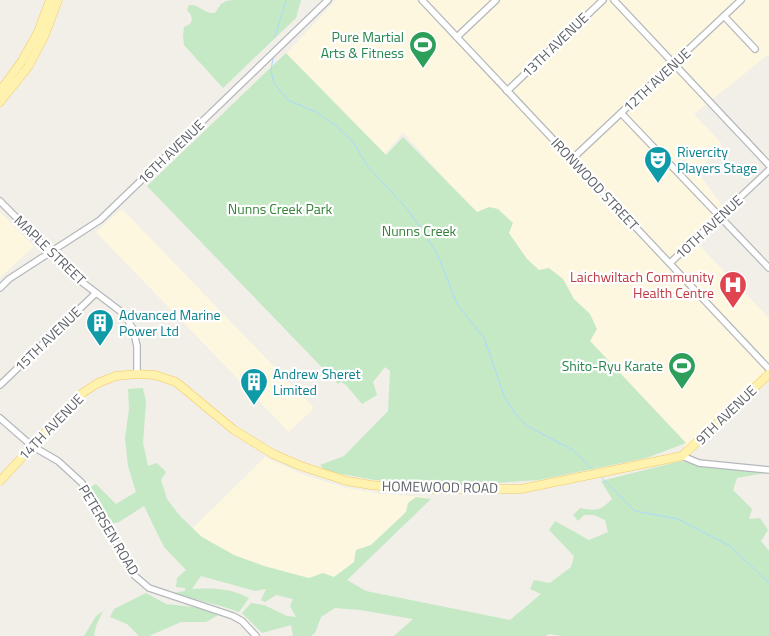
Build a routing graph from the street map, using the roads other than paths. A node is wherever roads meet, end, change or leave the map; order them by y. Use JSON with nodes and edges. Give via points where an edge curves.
{"nodes":[{"id":1,"x":50,"y":0,"type":"edge"},
{"id":2,"x":60,"y":0,"type":"edge"},
{"id":3,"x":328,"y":0,"type":"edge"},
{"id":4,"x":422,"y":0,"type":"edge"},
{"id":5,"x":496,"y":0,"type":"edge"},
{"id":6,"x":602,"y":0,"type":"edge"},
{"id":7,"x":614,"y":0,"type":"edge"},
{"id":8,"x":741,"y":0,"type":"edge"},
{"id":9,"x":724,"y":16,"type":"junction"},
{"id":10,"x":457,"y":37,"type":"junction"},
{"id":11,"x":755,"y":49,"type":"dead end"},
{"id":12,"x":674,"y":64,"type":"junction"},
{"id":13,"x":0,"y":91,"type":"edge"},
{"id":14,"x":507,"y":91,"type":"junction"},
{"id":15,"x":0,"y":102,"type":"edge"},
{"id":16,"x":621,"y":113,"type":"junction"},
{"id":17,"x":572,"y":159,"type":"junction"},
{"id":18,"x":769,"y":165,"type":"edge"},
{"id":19,"x":769,"y":170,"type":"edge"},
{"id":20,"x":0,"y":201,"type":"edge"},
{"id":21,"x":721,"y":216,"type":"junction"},
{"id":22,"x":51,"y":252,"type":"junction"},
{"id":23,"x":670,"y":263,"type":"junction"},
{"id":24,"x":769,"y":268,"type":"edge"},
{"id":25,"x":0,"y":288,"type":"edge"},
{"id":26,"x":96,"y":293,"type":"junction"},
{"id":27,"x":769,"y":369,"type":"edge"},
{"id":28,"x":137,"y":374,"type":"junction"},
{"id":29,"x":769,"y":374,"type":"edge"},
{"id":30,"x":0,"y":385,"type":"edge"},
{"id":31,"x":0,"y":418,"type":"edge"},
{"id":32,"x":32,"y":446,"type":"junction"},
{"id":33,"x":682,"y":456,"type":"junction"},
{"id":34,"x":769,"y":470,"type":"edge"},
{"id":35,"x":0,"y":481,"type":"edge"},
{"id":36,"x":256,"y":636,"type":"edge"}],
"edges":[{"from":1,"to":13,"type":"main road","via":[[38,32]]},
{"from":2,"to":15,"type":"main road","via":[[28,67]]},
{"from":3,"to":22,"type":"street","name":"16TH AVENUE","via":[[100,220]]},
{"from":4,"to":10,"type":"street","name":"IRONWOOD STREET"},
{"from":5,"to":10,"type":"street"},
{"from":6,"to":14,"type":"street","name":"13TH AVENUE"},
{"from":7,"to":12,"type":"street"},
{"from":8,"to":9,"type":"street","name":"12TH AVENUE"},
{"from":9,"to":11,"type":"street"},
{"from":9,"to":12,"type":"street","name":"12TH AVENUE"},
{"from":10,"to":14,"type":"street","name":"IRONWOOD STREET"},
{"from":12,"to":16,"type":"street","name":"12TH AVENUE"},
{"from":12,"to":18,"type":"street"},
{"from":14,"to":17,"type":"street","name":"IRONWOOD STREET"},
{"from":16,"to":17,"type":"street","name":"12TH AVENUE"},
{"from":16,"to":21,"type":"street"},
{"from":17,"to":23,"type":"street","name":"IRONWOOD STREET"},
{"from":19,"to":21,"type":"street","name":"10TH AVENUE"},
{"from":20,"to":22,"type":"street","name":"MAPLE STREET"},
{"from":21,"to":23,"type":"street","name":"10TH AVENUE"},
{"from":21,"to":24,"type":"street"},
{"from":22,"to":25,"type":"street","name":"16TH AVENUE"},
{"from":22,"to":26,"type":"street","name":"MAPLE STREET"},
{"from":23,"to":27,"type":"street","name":"IRONWOOD STREET"},
{"from":26,"to":28,"type":"street","name":"MAPLE STREET","via":[[124,314],[133,329]]},
{"from":26,"to":30,"type":"street","name":"15TH AVENUE"},
{"from":28,"to":32,"type":"main road","name":"14TH AVENUE","via":[[116,376],[81,394]]},
{"from":28,"to":33,"type":"main road","name":"HOMEWOOD ROAD","via":[[155,374],[176,382],[234,430],[273,454],[347,481],[371,485],[412,489],[521,489]]},
{"from":29,"to":33,"type":"main road","name":"9TH AVENUE"},
{"from":31,"to":32,"type":"street","name":"PETERSEN ROAD"},
{"from":32,"to":35,"type":"main road","name":"14TH AVENUE"},
{"from":32,"to":36,"type":"street","name":"PETERSEN ROAD","via":[[58,460],[82,483],[135,576],[149,588],[234,616]]},
{"from":33,"to":34,"type":"street","name":"HOMEWOOD ROAD","via":[[699,463]]}]}
